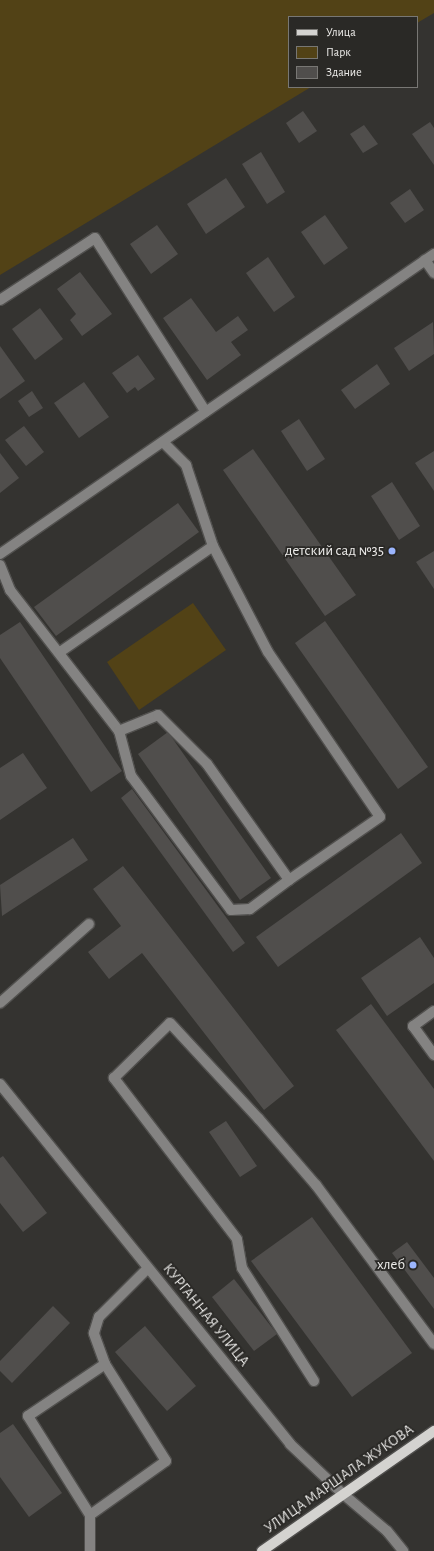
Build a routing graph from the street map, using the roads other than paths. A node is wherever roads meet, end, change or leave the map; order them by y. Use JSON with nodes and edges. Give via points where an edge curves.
{"nodes":[{"id":1,"x":434,"y":254,"type":"edge"},
{"id":2,"x":425,"y":260,"type":"junction"},
{"id":3,"x":434,"y":273,"type":"edge"},
{"id":4,"x":0,"y":300,"type":"edge"},
{"id":5,"x":206,"y":412,"type":"junction"},
{"id":6,"x":163,"y":442,"type":"junction"},
{"id":7,"x":213,"y":546,"type":"junction"},
{"id":8,"x":0,"y":554,"type":"edge"},
{"id":9,"x":0,"y":565,"type":"edge"},
{"id":10,"x":60,"y":652,"type":"junction"},
{"id":11,"x":119,"y":731,"type":"junction"},
{"id":12,"x":288,"y":880,"type":"junction"},
{"id":13,"x":89,"y":924,"type":"dead end"},
{"id":14,"x":0,"y":1003,"type":"edge"},
{"id":15,"x":434,"y":1010,"type":"edge"},
{"id":16,"x":434,"y":1055,"type":"edge"},
{"id":17,"x":0,"y":1084,"type":"edge"},
{"id":18,"x":148,"y":1268,"type":"junction"},
{"id":19,"x":434,"y":1344,"type":"edge"},
{"id":20,"x":105,"y":1364,"type":"junction"},
{"id":21,"x":314,"y":1381,"type":"dead end"},
{"id":22,"x":434,"y":1431,"type":"edge"},
{"id":23,"x":343,"y":1494,"type":"junction"},
{"id":24,"x":90,"y":1515,"type":"junction"},
{"id":25,"x":90,"y":1551,"type":"edge"},
{"id":26,"x":262,"y":1551,"type":"edge"},
{"id":27,"x":403,"y":1551,"type":"edge"}],
"edges":[{"from":1,"to":2,"type":"street"},
{"from":2,"to":3,"type":"street"},
{"from":2,"to":5,"type":"street"},
{"from":4,"to":5,"type":"street","via":[[94,238]]},
{"from":5,"to":6,"type":"street"},
{"from":6,"to":7,"type":"street","via":[[186,465]]},
{"from":6,"to":8,"type":"street"},
{"from":7,"to":10,"type":"street"},
{"from":7,"to":12,"type":"street","via":[[268,652],[380,817]]},
{"from":9,"to":10,"type":"street","via":[[10,590]]},
{"from":10,"to":11,"type":"street"},
{"from":11,"to":12,"type":"street","via":[[158,715],[207,764]]},
{"from":11,"to":12,"type":"street","via":[[131,776],[232,910],[250,908]]},
{"from":13,"to":14,"type":"street"},
{"from":15,"to":16,"type":"street","via":[[413,1026]]},
{"from":17,"to":18,"type":"street","name":"КУРГАННАЯ УЛИЦА"},
{"from":18,"to":20,"type":"street","via":[[99,1317],[94,1333]]},
{"from":18,"to":23,"type":"street","name":"КУРГАННАЯ УЛИЦА","via":[[290,1444]]},
{"from":19,"to":21,"type":"street","via":[[316,1185],[170,1023],[114,1078],[237,1239],[242,1268]]},
{"from":20,"to":24,"type":"street","via":[[166,1461]]},
{"from":20,"to":24,"type":"street","via":[[28,1416]]},
{"from":22,"to":23,"type":"main road","name":"УЛИЦА МАРШАЛА ЖУКОВА"},
{"from":23,"to":26,"type":"main road","name":"УЛИЦА МАРШАЛА ЖУКОВА"},
{"from":23,"to":27,"type":"street","name":"КУРГАННАЯ УЛИЦА","via":[[388,1531]]},
{"from":24,"to":25,"type":"street"}]}
